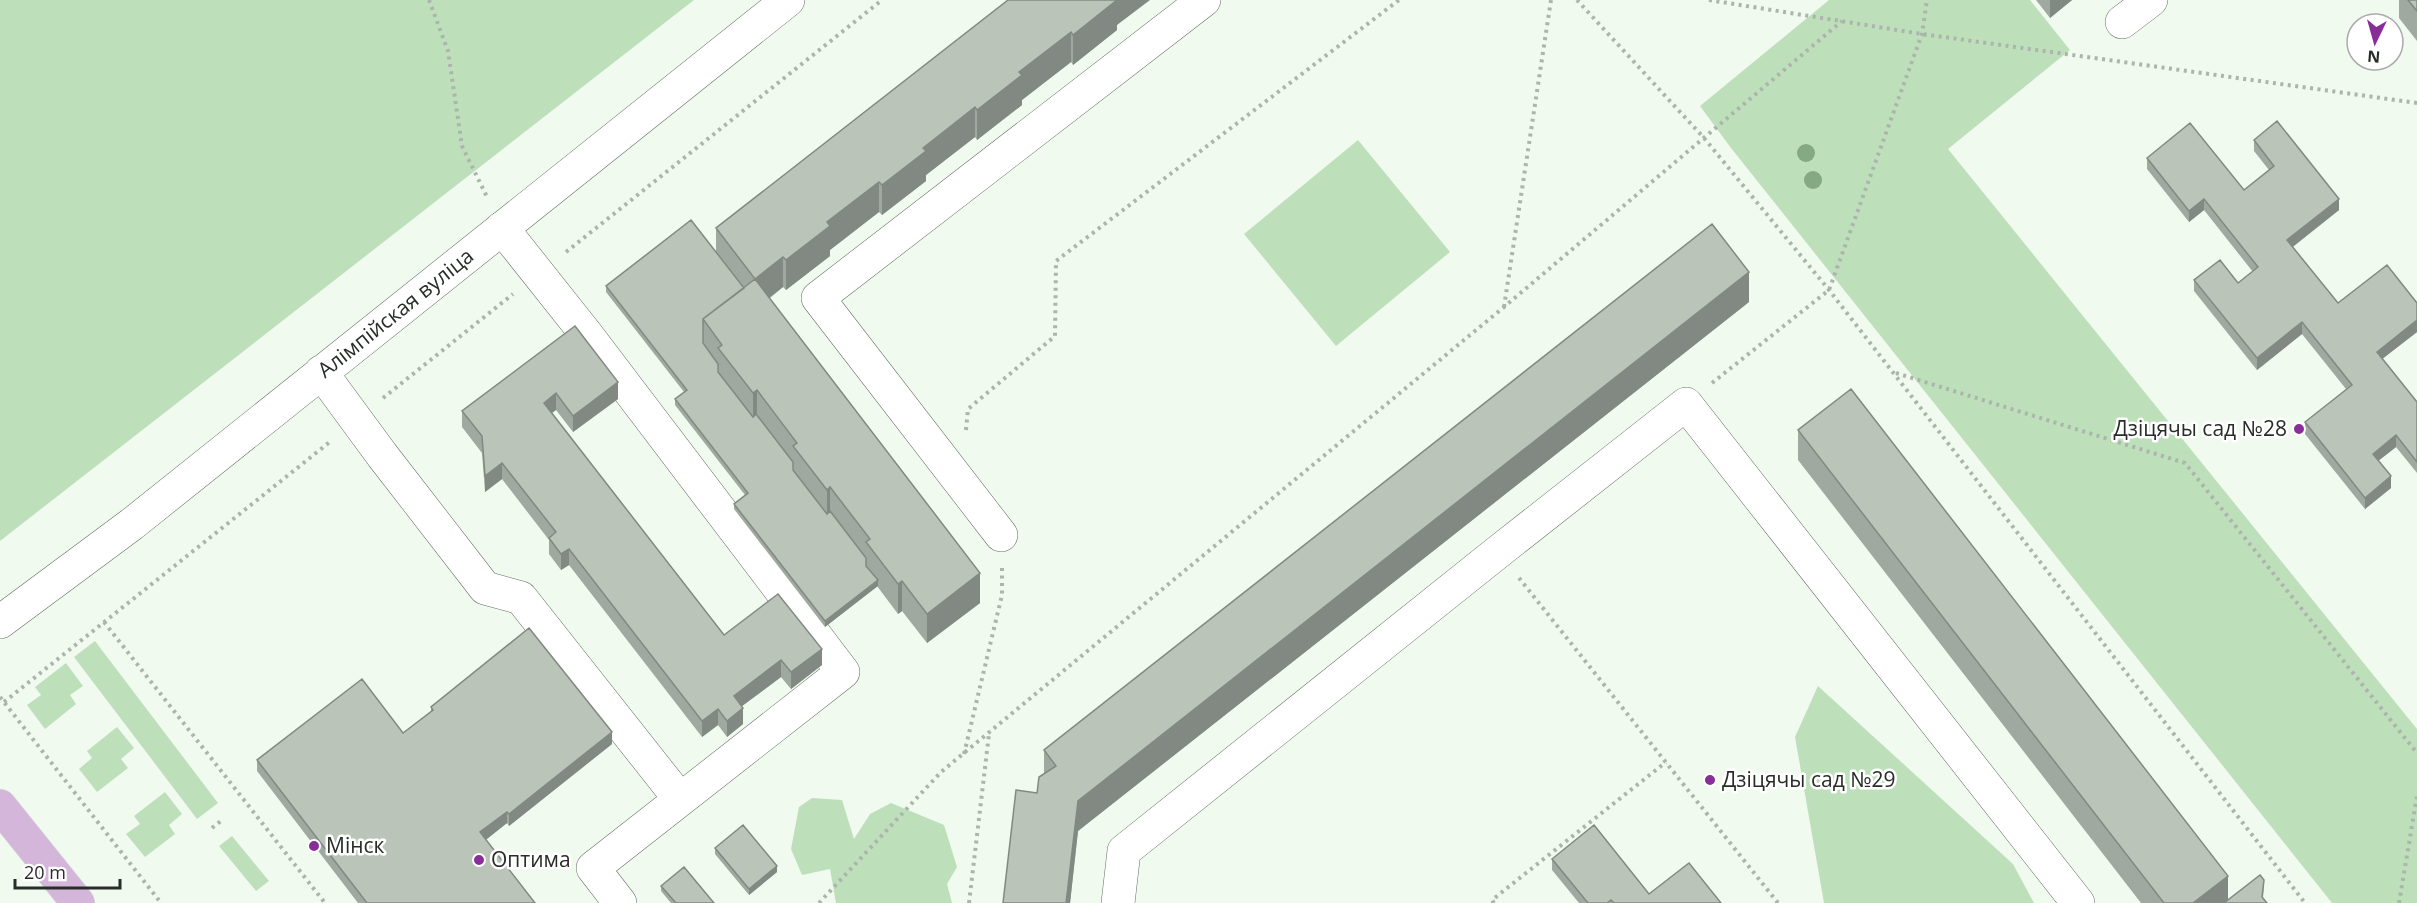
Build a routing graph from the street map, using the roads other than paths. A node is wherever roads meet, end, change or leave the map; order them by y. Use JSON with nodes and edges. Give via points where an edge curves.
{"nodes":[{"id":1,"x":789,"y":0,"type":"edge"},
{"id":2,"x":1204,"y":0,"type":"edge"},
{"id":3,"x":2151,"y":0,"type":"edge"},
{"id":4,"x":2122,"y":22,"type":"dead end"},
{"id":5,"x":502,"y":228,"type":"junction"},
{"id":6,"x":321,"y":372,"type":"junction"},
{"id":7,"x":1000,"y":535,"type":"road end"},
{"id":8,"x":0,"y":622,"type":"edge"},
{"id":9,"x":679,"y":798,"type":"junction"},
{"id":10,"x":0,"y":806,"type":"edge"},
{"id":11,"x":78,"y":903,"type":"edge"},
{"id":12,"x":620,"y":903,"type":"edge"},
{"id":13,"x":1118,"y":903,"type":"edge"},
{"id":14,"x":2078,"y":903,"type":"edge"}],
"edges":[{"from":1,"to":5,"type":"street","name":"Алімпійская вуліца"},
{"from":2,"to":7,"type":"street","via":[[818,298]]},
{"from":3,"to":4,"type":"street"},
{"from":5,"to":6,"type":"street","name":"Алімпійская вуліца"},
{"from":5,"to":9,"type":"street","via":[[843,672]]},
{"from":6,"to":8,"type":"street","name":"Алімпійская вуліца","via":[[132,524]]},
{"from":6,"to":9,"type":"street","via":[[485,588],[521,598]]},
{"from":9,"to":12,"type":"street","via":[[594,868]]},
{"from":10,"to":11,"type":"main road"},
{"from":13,"to":14,"type":"street","via":[[1124,851],[1686,404]]}]}
